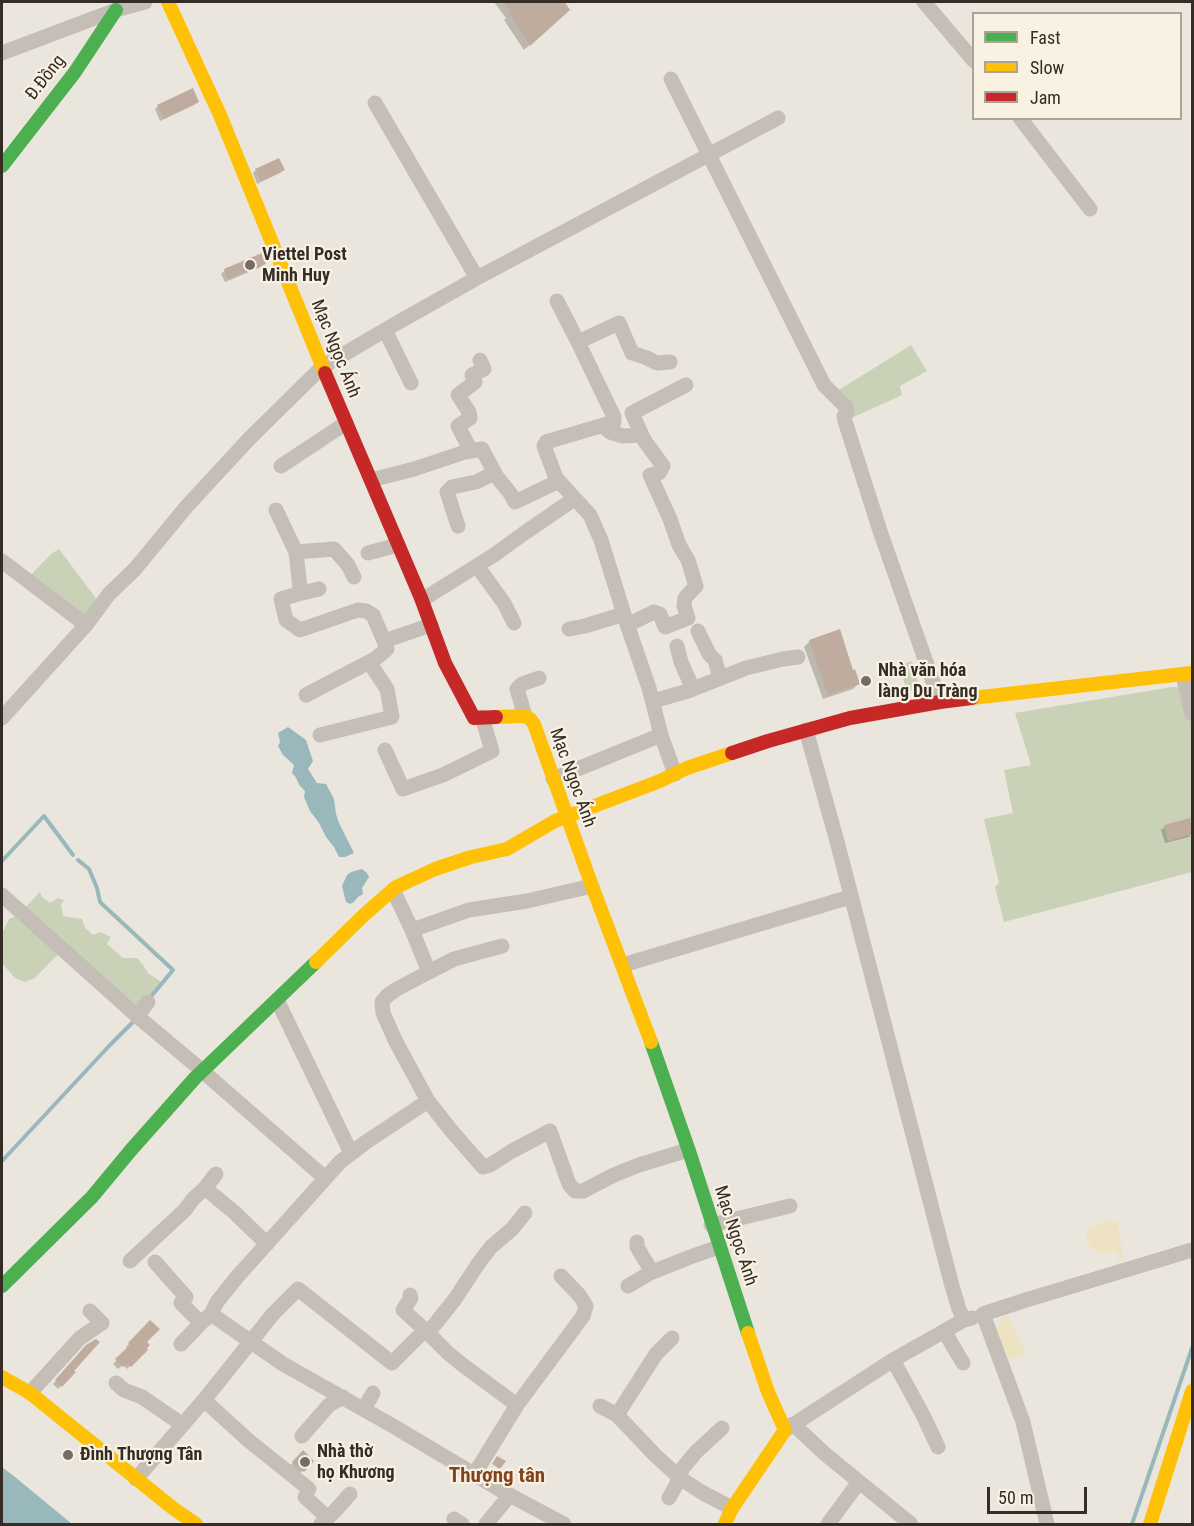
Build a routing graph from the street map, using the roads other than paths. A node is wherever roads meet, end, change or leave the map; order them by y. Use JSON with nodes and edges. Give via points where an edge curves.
{"nodes":[{"id":1,"x":168,"y":2,"type":"edge"},
{"id":2,"x":924,"y":2,"type":"edge"},
{"id":3,"x":129,"y":5,"type":"edge"},
{"id":4,"x":2,"y":53,"type":"edge"},
{"id":5,"x":972,"y":59,"type":"edge"},
{"id":6,"x":671,"y":79,"type":"dead end"},
{"id":7,"x":375,"y":103,"type":"dead end"},
{"id":8,"x":778,"y":118,"type":"dead end"},
{"id":9,"x":1022,"y":120,"type":"edge"},
{"id":10,"x":710,"y":155,"type":"junction"},
{"id":11,"x":2,"y":166,"type":"edge"},
{"id":12,"x":1090,"y":209,"type":"dead end"},
{"id":13,"x":477,"y":278,"type":"junction"},
{"id":14,"x":557,"y":301,"type":"dead end"},
{"id":15,"x":385,"y":330,"type":"junction"},
{"id":16,"x":578,"y":342,"type":"junction"},
{"id":17,"x":480,"y":360,"type":"dead end"},
{"id":18,"x":670,"y":362,"type":"dead end"},
{"id":19,"x":322,"y":367,"type":"junction"},
{"id":20,"x":411,"y":383,"type":"dead end"},
{"id":21,"x":686,"y":385,"type":"dead end"},
{"id":22,"x":346,"y":423,"type":"junction"},
{"id":23,"x":603,"y":426,"type":"junction"},
{"id":24,"x":641,"y":435,"type":"junction"},
{"id":25,"x":471,"y":451,"type":"junction"},
{"id":26,"x":281,"y":466,"type":"dead end"},
{"id":27,"x":495,"y":473,"type":"junction"},
{"id":28,"x":371,"y":480,"type":"junction"},
{"id":29,"x":559,"y":482,"type":"junction"},
{"id":30,"x":574,"y":499,"type":"junction"},
{"id":31,"x":276,"y":510,"type":"dead end"},
{"id":32,"x":458,"y":525,"type":"dead end"},
{"id":33,"x":398,"y":545,"type":"junction"},
{"id":34,"x":296,"y":552,"type":"junction"},
{"id":35,"x":368,"y":553,"type":"dead end"},
{"id":36,"x":2,"y":561,"type":"edge"},
{"id":37,"x":477,"y":566,"type":"junction"},
{"id":38,"x":354,"y":577,"type":"dead end"},
{"id":39,"x":319,"y":589,"type":"dead end"},
{"id":40,"x":298,"y":594,"type":"junction"},
{"id":41,"x":422,"y":600,"type":"junction"},
{"id":42,"x":625,"y":619,"type":"junction"},
{"id":43,"x":514,"y":622,"type":"dead end"},
{"id":44,"x":86,"y":625,"type":"junction"},
{"id":45,"x":431,"y":625,"type":"junction"},
{"id":46,"x":569,"y":629,"type":"dead end"},
{"id":47,"x":698,"y":631,"type":"dead end"},
{"id":48,"x":384,"y":641,"type":"junction"},
{"id":49,"x":677,"y":646,"type":"dead end"},
{"id":50,"x":798,"y":657,"type":"dead end"},
{"id":51,"x":369,"y":662,"type":"junction"},
{"id":52,"x":1188,"y":674,"type":"edge"},
{"id":53,"x":539,"y":678,"type":"dead end"},
{"id":54,"x":720,"y":678,"type":"junction"},
{"id":55,"x":693,"y":689,"type":"junction"},
{"id":56,"x":306,"y":695,"type":"dead end"},
{"id":57,"x":653,"y":701,"type":"junction"},
{"id":58,"x":940,"y":702,"type":"junction"},
{"id":59,"x":1192,"y":714,"type":"edge"},
{"id":60,"x":525,"y":716,"type":"junction"},
{"id":61,"x":482,"y":717,"type":"junction"},
{"id":62,"x":2,"y":718,"type":"edge"},
{"id":63,"x":810,"y":724,"type":"junction"},
{"id":64,"x":320,"y":735,"type":"dead end"},
{"id":65,"x":661,"y":735,"type":"junction"},
{"id":66,"x":385,"y":750,"type":"dead end"},
{"id":67,"x":675,"y":774,"type":"junction"},
{"id":68,"x":554,"y":779,"type":"junction"},
{"id":69,"x":567,"y":817,"type":"junction"},
{"id":70,"x":592,"y":886,"type":"junction"},
{"id":71,"x":393,"y":890,"type":"junction"},
{"id":72,"x":2,"y":895,"type":"edge"},
{"id":73,"x":850,"y":897,"type":"junction"},
{"id":74,"x":412,"y":930,"type":"junction"},
{"id":75,"x":502,"y":946,"type":"dead end"},
{"id":76,"x":623,"y":965,"type":"junction"},
{"id":77,"x":429,"y":972,"type":"junction"},
{"id":78,"x":278,"y":1000,"type":"junction"},
{"id":79,"x":148,"y":1002,"type":"dead end"},
{"id":80,"x":137,"y":1016,"type":"junction"},
{"id":81,"x":203,"y":1071,"type":"junction"},
{"id":82,"x":428,"y":1101,"type":"junction"},
{"id":83,"x":688,"y":1150,"type":"junction"},
{"id":84,"x":351,"y":1153,"type":"junction"},
{"id":85,"x":216,"y":1174,"type":"dead end"},
{"id":86,"x":325,"y":1178,"type":"junction"},
{"id":87,"x":205,"y":1188,"type":"junction"},
{"id":88,"x":790,"y":1206,"type":"dead end"},
{"id":89,"x":525,"y":1213,"type":"dead end"},
{"id":90,"x":711,"y":1225,"type":"junction"},
{"id":91,"x":637,"y":1242,"type":"dead end"},
{"id":92,"x":267,"y":1244,"type":"junction"},
{"id":93,"x":719,"y":1247,"type":"junction"},
{"id":94,"x":1192,"y":1250,"type":"edge"},
{"id":95,"x":130,"y":1261,"type":"dead end"},
{"id":96,"x":155,"y":1262,"type":"dead end"},
{"id":97,"x":652,"y":1272,"type":"junction"},
{"id":98,"x":561,"y":1276,"type":"dead end"},
{"id":99,"x":2,"y":1286,"type":"edge"},
{"id":100,"x":628,"y":1286,"type":"dead end"},
{"id":101,"x":410,"y":1295,"type":"dead end"},
{"id":102,"x":90,"y":1311,"type":"dead end"},
{"id":103,"x":983,"y":1314,"type":"junction"},
{"id":104,"x":206,"y":1318,"type":"junction"},
{"id":105,"x":964,"y":1320,"type":"junction"},
{"id":106,"x":426,"y":1331,"type":"junction"},
{"id":107,"x":944,"y":1331,"type":"junction"},
{"id":108,"x":672,"y":1338,"type":"dead end"},
{"id":109,"x":251,"y":1342,"type":"junction"},
{"id":110,"x":182,"y":1344,"type":"dead end"},
{"id":111,"x":893,"y":1360,"type":"junction"},
{"id":112,"x":963,"y":1363,"type":"dead end"},
{"id":113,"x":2,"y":1377,"type":"edge"},
{"id":114,"x":116,"y":1383,"type":"dead end"},
{"id":115,"x":1192,"y":1391,"type":"edge"},
{"id":116,"x":30,"y":1393,"type":"junction"},
{"id":117,"x":373,"y":1393,"type":"dead end"},
{"id":118,"x":342,"y":1397,"type":"junction"},
{"id":119,"x":204,"y":1401,"type":"junction"},
{"id":120,"x":518,"y":1405,"type":"junction"},
{"id":121,"x":600,"y":1406,"type":"dead end"},
{"id":122,"x":364,"y":1409,"type":"junction"},
{"id":123,"x":617,"y":1415,"type":"junction"},
{"id":124,"x":183,"y":1425,"type":"junction"},
{"id":125,"x":789,"y":1427,"type":"junction"},
{"id":126,"x":722,"y":1428,"type":"dead end"},
{"id":127,"x":302,"y":1436,"type":"dead end"},
{"id":128,"x":938,"y":1447,"type":"dead end"},
{"id":129,"x":474,"y":1475,"type":"junction"},
{"id":130,"x":680,"y":1478,"type":"junction"},
{"id":131,"x":136,"y":1479,"type":"junction"},
{"id":132,"x":859,"y":1482,"type":"junction"},
{"id":133,"x":350,"y":1494,"type":"dead end"},
{"id":134,"x":509,"y":1496,"type":"junction"},
{"id":135,"x":669,"y":1498,"type":"dead end"},
{"id":136,"x":732,"y":1508,"type":"junction"},
{"id":137,"x":325,"y":1521,"type":"edge"},
{"id":138,"x":196,"y":1524,"type":"edge"},
{"id":139,"x":486,"y":1524,"type":"edge"},
{"id":140,"x":564,"y":1524,"type":"edge"},
{"id":141,"x":725,"y":1524,"type":"edge"},
{"id":142,"x":828,"y":1524,"type":"edge"},
{"id":143,"x":911,"y":1524,"type":"edge"},
{"id":144,"x":1047,"y":1524,"type":"edge"},
{"id":145,"x":1150,"y":1524,"type":"edge"}],
"edges":[{"from":1,"to":19,"type":"street","name":"Mạc Ngọc Ánh","via":[[220,115]]},
{"from":2,"to":5,"type":"street"},
{"from":3,"to":4,"type":"street"},
{"from":3,"to":11,"type":"street","name":"Đ.Đồng"},
{"from":6,"to":10,"type":"street"},
{"from":7,"to":13,"type":"street"},
{"from":8,"to":10,"type":"street"},
{"from":9,"to":12,"type":"street"},
{"from":10,"to":13,"type":"street"},
{"from":10,"to":58,"type":"street","via":[[824,385],[846,407],[845,421],[873,509]]},
{"from":13,"to":15,"type":"street"},
{"from":14,"to":16,"type":"street"},
{"from":15,"to":19,"type":"street"},
{"from":15,"to":20,"type":"street"},
{"from":16,"to":18,"type":"street","via":[[618,323],[632,353],[657,363]]},
{"from":16,"to":23,"type":"street","via":[[614,417],[614,422]]},
{"from":17,"to":25,"type":"street","via":[[484,369],[472,375],[475,382],[458,395],[470,418],[458,426]]},
{"from":19,"to":22,"type":"street","name":"Mạc Ngọc Ánh"},
{"from":19,"to":44,"type":"street","via":[[187,506]]},
{"from":21,"to":24,"type":"street","via":[[632,414]]},
{"from":22,"to":26,"type":"street"},
{"from":22,"to":28,"type":"street","name":"Mạc Ngọc Ánh"},
{"from":23,"to":24,"type":"street","via":[[623,436]]},
{"from":23,"to":29,"type":"street","via":[[546,442],[544,446]]},
{"from":24,"to":42,"type":"street","via":[[663,466],[651,476],[696,586],[685,598],[688,618],[665,627],[660,614],[654,612]]},
{"from":25,"to":27,"type":"street","via":[[482,449]]},
{"from":25,"to":28,"type":"street"},
{"from":27,"to":29,"type":"street","via":[[515,502]]},
{"from":27,"to":32,"type":"street","via":[[447,492]]},
{"from":28,"to":33,"type":"street","name":"Mạc Ngọc Ánh"},
{"from":29,"to":30,"type":"street"},
{"from":30,"to":37,"type":"street"},
{"from":30,"to":42,"type":"street","via":[[590,515],[597,531]]},
{"from":31,"to":34,"type":"street"},
{"from":33,"to":35,"type":"street"},
{"from":33,"to":41,"type":"street","name":"Mạc Ngọc Ánh"},
{"from":34,"to":38,"type":"street","via":[[334,549]]},
{"from":34,"to":40,"type":"street"},
{"from":36,"to":44,"type":"street"},
{"from":37,"to":41,"type":"street"},
{"from":37,"to":43,"type":"street"},
{"from":39,"to":40,"type":"street"},
{"from":40,"to":48,"type":"street","via":[[281,599],[286,620],[300,630],[358,610],[366,611],[373,615]]},
{"from":41,"to":45,"type":"street","name":"Mạc Ngọc Ánh"},
{"from":42,"to":46,"type":"street"},
{"from":42,"to":57,"type":"street"},
{"from":44,"to":62,"type":"street"},
{"from":45,"to":48,"type":"street"},
{"from":45,"to":61,"type":"street","name":"Mạc Ngọc Ánh","via":[[472,716]]},
{"from":47,"to":54,"type":"street","via":[[715,660]]},
{"from":48,"to":51,"type":"street","via":[[387,649]]},
{"from":49,"to":55,"type":"street"},
{"from":50,"to":54,"type":"street"},
{"from":51,"to":56,"type":"street"},
{"from":51,"to":64,"type":"street","via":[[387,689],[392,717]]},
{"from":52,"to":58,"type":"street"},
{"from":52,"to":59,"type":"street"},
{"from":53,"to":60,"type":"street","via":[[517,689]]},
{"from":54,"to":55,"type":"street"},
{"from":55,"to":57,"type":"street"},
{"from":57,"to":65,"type":"street"},
{"from":58,"to":63,"type":"street"},
{"from":60,"to":61,"type":"street","name":"Mạc Ngọc Ánh"},
{"from":60,"to":68,"type":"street","name":"Mạc Ngọc Ánh","via":[[534,724]]},
{"from":61,"to":66,"type":"street","via":[[492,751],[403,789]]},
{"from":63,"to":67,"type":"street"},
{"from":63,"to":73,"type":"street"},
{"from":65,"to":67,"type":"street"},
{"from":65,"to":68,"type":"street"},
{"from":67,"to":69,"type":"street"},
{"from":68,"to":69,"type":"street","name":"Mạc Ngọc Ánh"},
{"from":69,"to":70,"type":"street","name":"Mạc Ngọc Ánh"},
{"from":69,"to":71,"type":"street","via":[[507,849],[435,869]]},
{"from":70,"to":74,"type":"street","via":[[469,910]]},
{"from":70,"to":76,"type":"street","name":"Mạc Ngọc Ánh"},
{"from":71,"to":74,"type":"street"},
{"from":71,"to":78,"type":"street"},
{"from":72,"to":80,"type":"street"},
{"from":73,"to":76,"type":"street"},
{"from":73,"to":105,"type":"street"},
{"from":74,"to":77,"type":"street"},
{"from":75,"to":77,"type":"street","via":[[454,959]]},
{"from":76,"to":83,"type":"street","name":"Mạc Ngọc Ánh"},
{"from":77,"to":82,"type":"street","via":[[382,1002],[396,1042]]},
{"from":78,"to":81,"type":"street"},
{"from":78,"to":84,"type":"street"},
{"from":79,"to":80,"type":"street"},
{"from":80,"to":81,"type":"street"},
{"from":81,"to":86,"type":"street"},
{"from":81,"to":99,"type":"street","via":[[92,1197]]},
{"from":82,"to":83,"type":"street","via":[[483,1167],[550,1131],[575,1191]]},
{"from":82,"to":84,"type":"street"},
{"from":83,"to":90,"type":"street","name":"Mạc Ngọc Ánh"},
{"from":84,"to":86,"type":"street"},
{"from":85,"to":87,"type":"street"},
{"from":86,"to":92,"type":"street"},
{"from":87,"to":92,"type":"street"},
{"from":87,"to":95,"type":"street"},
{"from":88,"to":90,"type":"street"},
{"from":89,"to":106,"type":"street","via":[[491,1247],[455,1299]]},
{"from":90,"to":93,"type":"street","name":"Mạc Ngọc Ánh"},
{"from":91,"to":97,"type":"street"},
{"from":92,"to":104,"type":"street"},
{"from":93,"to":97,"type":"street"},
{"from":93,"to":125,"type":"street","name":"Mạc Ngọc Ánh","via":[[763,1396]]},
{"from":94,"to":103,"type":"street"},
{"from":96,"to":104,"type":"street","via":[[186,1297],[181,1303]]},
{"from":97,"to":100,"type":"street"},
{"from":98,"to":120,"type":"street","via":[[586,1306],[583,1316]]},
{"from":101,"to":106,"type":"street","via":[[403,1310]]},
{"from":102,"to":116,"type":"street","via":[[102,1323],[80,1338]]},
{"from":103,"to":105,"type":"street"},
{"from":103,"to":144,"type":"street","via":[[1023,1422]]},
{"from":104,"to":109,"type":"street"},
{"from":104,"to":110,"type":"street"},
{"from":105,"to":107,"type":"street"},
{"from":106,"to":109,"type":"street","via":[[392,1363],[298,1289]]},
{"from":106,"to":120,"type":"street","via":[[464,1366]]},
{"from":107,"to":111,"type":"street"},
{"from":107,"to":112,"type":"street"},
{"from":108,"to":123,"type":"street","via":[[656,1354]]},
{"from":109,"to":118,"type":"street"},
{"from":109,"to":119,"type":"street"},
{"from":111,"to":125,"type":"street"},
{"from":111,"to":128,"type":"street"},
{"from":113,"to":116,"type":"street"},
{"from":114,"to":124,"type":"street"},
{"from":115,"to":145,"type":"street"},
{"from":116,"to":131,"type":"street"},
{"from":117,"to":122,"type":"street"},
{"from":118,"to":122,"type":"street"},
{"from":118,"to":127,"type":"street","via":[[329,1405]]},
{"from":119,"to":124,"type":"street"},
{"from":119,"to":137,"type":"street","via":[[307,1493]]},
{"from":120,"to":129,"type":"street"},
{"from":121,"to":123,"type":"street"},
{"from":122,"to":129,"type":"street","via":[[451,1454]]},
{"from":123,"to":130,"type":"street"},
{"from":124,"to":131,"type":"street"},
{"from":125,"to":132,"type":"street"},
{"from":125,"to":136,"type":"street"},
{"from":126,"to":130,"type":"street","via":[[696,1452],[682,1469]]},
{"from":129,"to":134,"type":"street"},
{"from":130,"to":135,"type":"street"},
{"from":130,"to":136,"type":"street"},
{"from":131,"to":138,"type":"street"},
{"from":132,"to":142,"type":"street"},
{"from":132,"to":143,"type":"street"},
{"from":133,"to":137,"type":"street"},
{"from":134,"to":139,"type":"street"},
{"from":134,"to":140,"type":"street"},
{"from":136,"to":141,"type":"street"}]}
